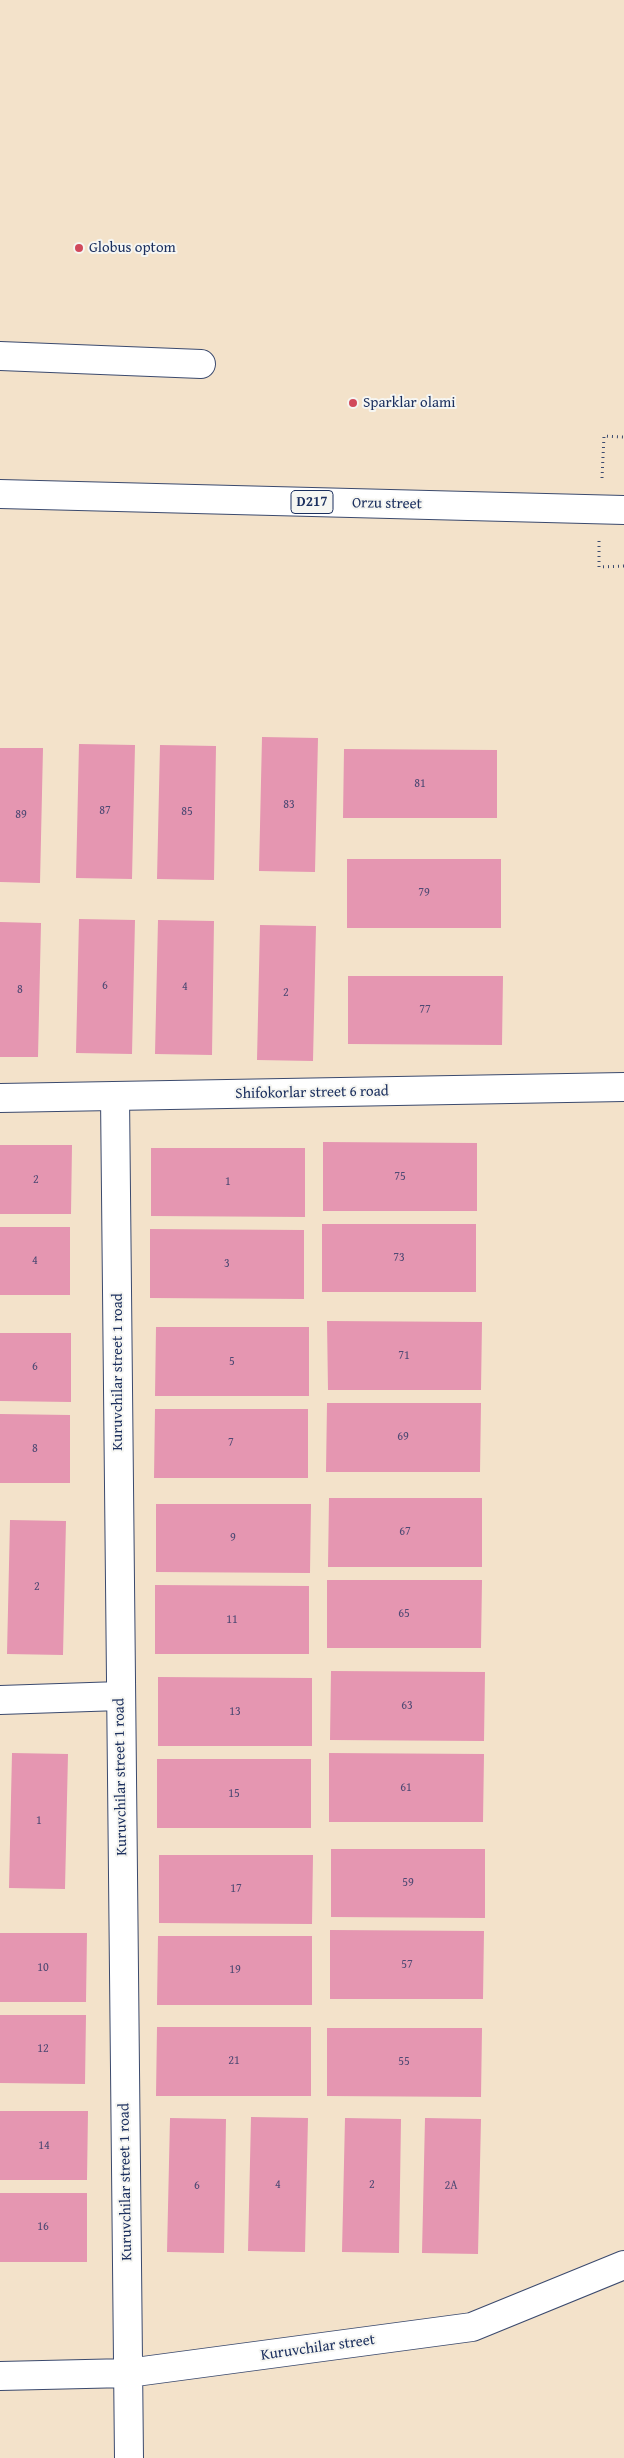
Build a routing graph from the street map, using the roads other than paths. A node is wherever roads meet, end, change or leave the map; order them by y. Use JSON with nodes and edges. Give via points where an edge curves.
{"nodes":[{"id":1,"x":0,"y":356,"type":"edge"},
{"id":2,"x":201,"y":364,"type":"dead end"},
{"id":3,"x":0,"y":494,"type":"edge"},
{"id":4,"x":624,"y":510,"type":"edge"},
{"id":5,"x":624,"y":1087,"type":"edge"},
{"id":6,"x":116,"y":1096,"type":"junction"},
{"id":7,"x":0,"y":1098,"type":"edge"},
{"id":8,"x":120,"y":1696,"type":"junction"},
{"id":9,"x":0,"y":1700,"type":"edge"},
{"id":10,"x":624,"y":2265,"type":"edge"},
{"id":11,"x":128,"y":2373,"type":"junction"},
{"id":12,"x":0,"y":2376,"type":"edge"},
{"id":13,"x":129,"y":2458,"type":"edge"}],
"edges":[{"from":1,"to":2,"type":"street"},
{"from":3,"to":4,"type":"street","name":"Orzu street","number":"D217"},
{"from":5,"to":6,"type":"street","name":"Shifokorlar street 6 road"},
{"from":6,"to":7,"type":"street","name":"Shifokorlar street 6 road"},
{"from":6,"to":8,"type":"street","name":"Kuruvchilar street 1 road"},
{"from":8,"to":9,"type":"street"},
{"from":8,"to":11,"type":"street","name":"Kuruvchilar street 1 road"},
{"from":10,"to":11,"type":"street","name":"Kuruvchilar street","via":[[472,2327]]},
{"from":11,"to":12,"type":"street","name":"Kuruvchilar street"},
{"from":11,"to":13,"type":"street","name":"Kuruvchilar street 1 road"}]}
